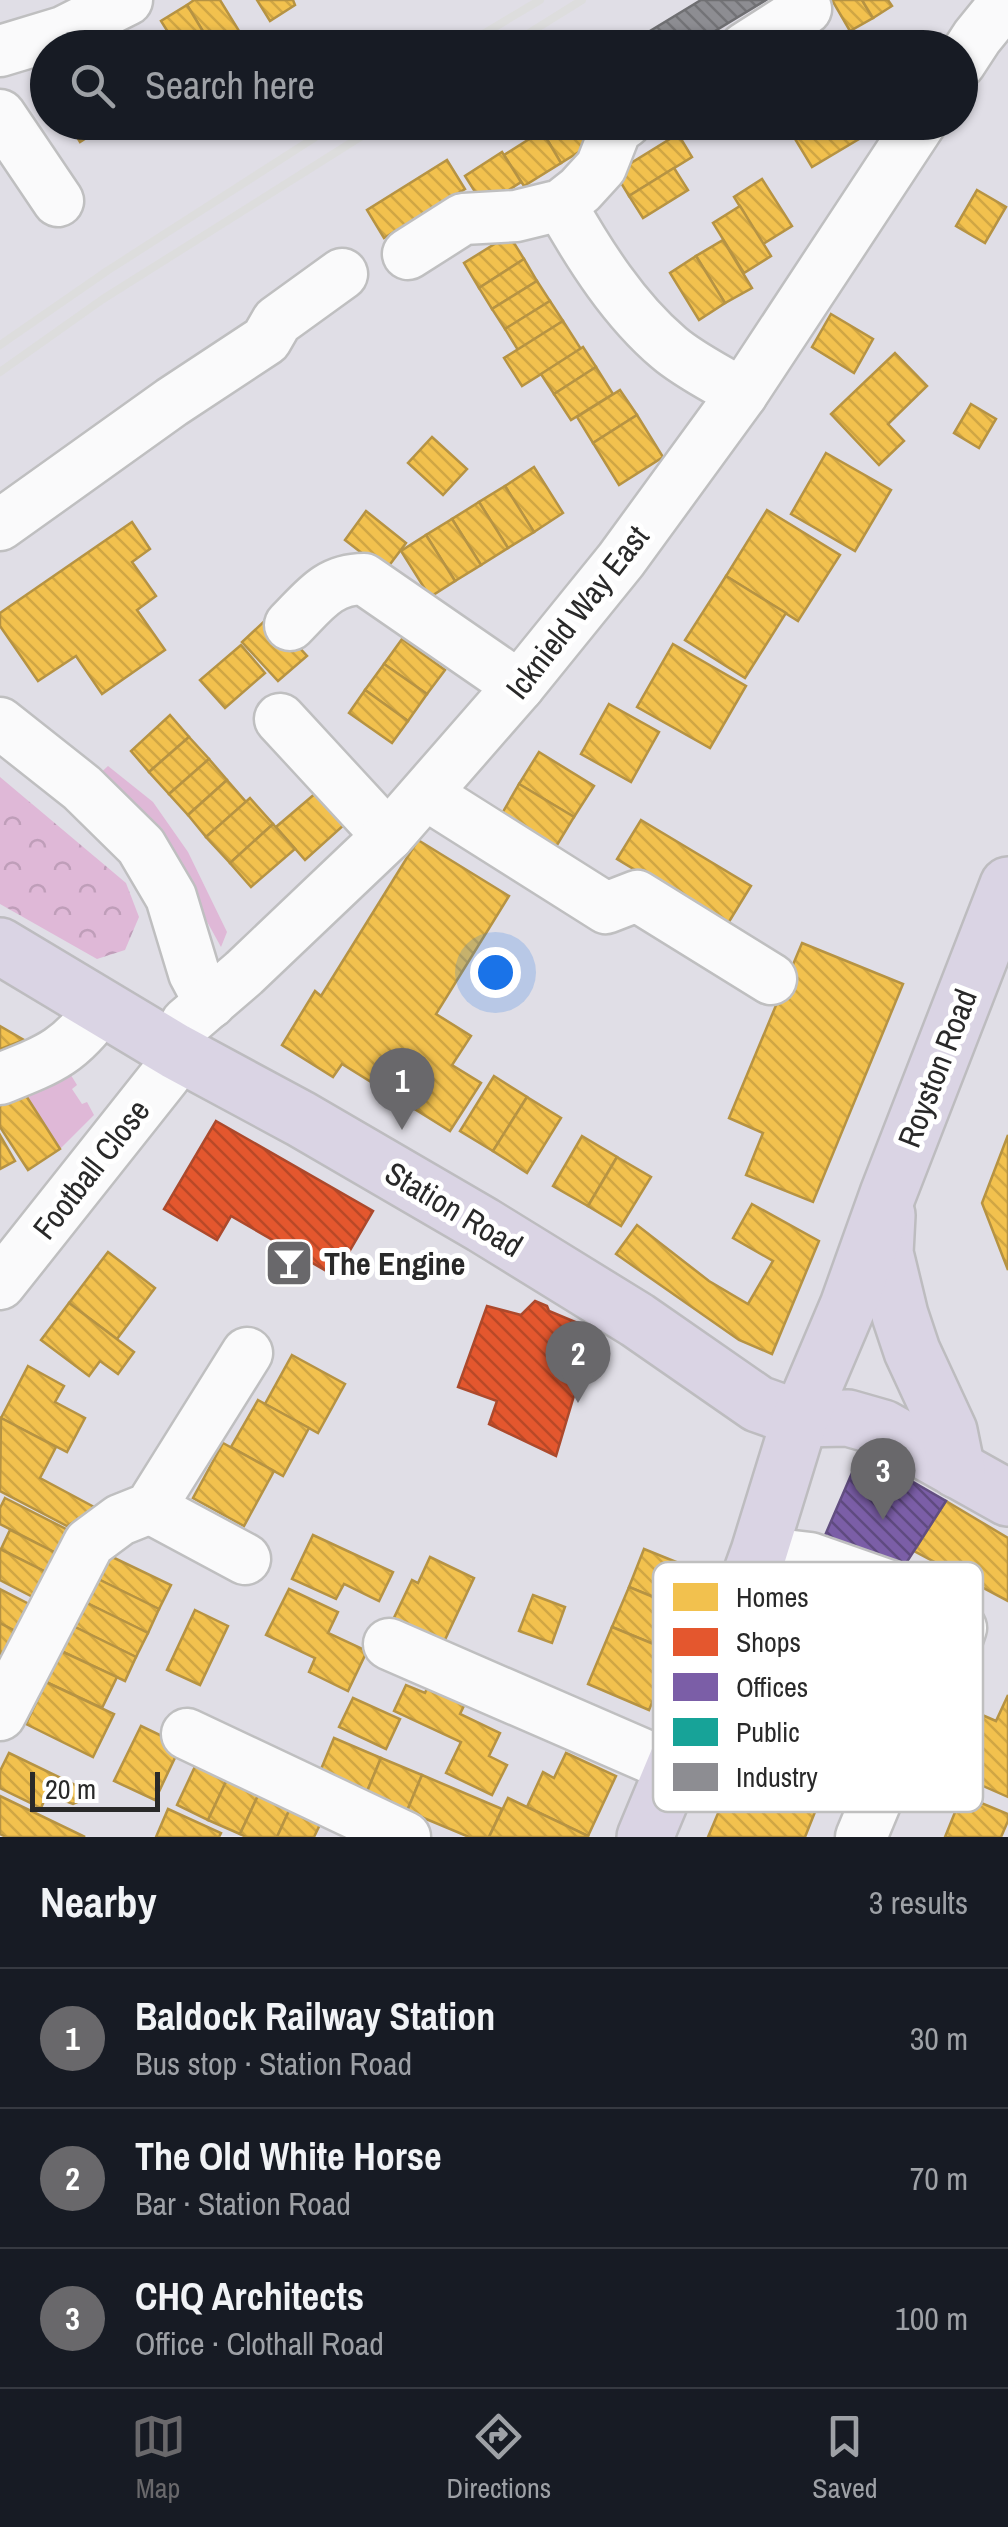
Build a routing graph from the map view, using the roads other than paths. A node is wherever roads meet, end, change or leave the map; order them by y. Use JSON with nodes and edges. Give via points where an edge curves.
{"nodes":[{"id":1,"x":127,"y":0,"type":"edge"},
{"id":2,"x":1007,"y":0,"type":"edge"},
{"id":3,"x":806,"y":9,"type":"dead end"},
{"id":4,"x":53,"y":16,"type":"edge"},
{"id":5,"x":32,"y":30,"type":"edge"},
{"id":6,"x":773,"y":30,"type":"edge"},
{"id":7,"x":30,"y":31,"type":"edge"},
{"id":8,"x":978,"y":38,"type":"edge"},
{"id":9,"x":0,"y":51,"type":"edge"},
{"id":10,"x":0,"y":116,"type":"edge"},
{"id":11,"x":611,"y":140,"type":"edge"},
{"id":12,"x":908,"y":140,"type":"edge"},
{"id":13,"x":58,"y":201,"type":"dead end"},
{"id":14,"x":561,"y":205,"type":"junction"},
{"id":15,"x":408,"y":254,"type":"dead end"},
{"id":16,"x":342,"y":274,"type":"dead end"},
{"id":17,"x":742,"y":394,"type":"junction"},
{"id":18,"x":0,"y":525,"type":"edge"},
{"id":19,"x":290,"y":625,"type":"dead end"},
{"id":20,"x":519,"y":686,"type":"junction"},
{"id":21,"x":280,"y":719,"type":"dead end"},
{"id":22,"x":0,"y":722,"type":"edge"},
{"id":23,"x":426,"y":795,"type":"junction"},
{"id":24,"x":388,"y":836,"type":"junction"},
{"id":25,"x":1008,"y":886,"type":"edge"},
{"id":26,"x":0,"y":946,"type":"edge"},
{"id":27,"x":771,"y":978,"type":"dead end"},
{"id":28,"x":210,"y":1002,"type":"junction"},
{"id":29,"x":102,"y":1006,"type":"junction"},
{"id":30,"x":175,"y":1050,"type":"junction"},
{"id":31,"x":0,"y":1079,"type":"edge"},
{"id":32,"x":888,"y":1194,"type":"junction"},
{"id":33,"x":0,"y":1284,"type":"edge"},
{"id":34,"x":247,"y":1353,"type":"dead end"},
{"id":35,"x":800,"y":1419,"type":"junction"},
{"id":36,"x":958,"y":1470,"type":"junction"},
{"id":37,"x":1008,"y":1498,"type":"edge"},
{"id":38,"x":150,"y":1508,"type":"junction"},
{"id":39,"x":759,"y":1552,"type":"junction"},
{"id":40,"x":245,"y":1559,"type":"dead end"},
{"id":41,"x":755,"y":1562,"type":"edge"},
{"id":42,"x":821,"y":1562,"type":"edge"},
{"id":43,"x":389,"y":1644,"type":"dead end"},
{"id":44,"x":0,"y":1715,"type":"edge"},
{"id":45,"x":187,"y":1734,"type":"dead end"},
{"id":46,"x":653,"y":1759,"type":"edge"},
{"id":47,"x":656,"y":1812,"type":"edge"},
{"id":48,"x":871,"y":1812,"type":"edge"},
{"id":49,"x":405,"y":1837,"type":"edge"},
{"id":50,"x":645,"y":1837,"type":"edge"},
{"id":51,"x":861,"y":1837,"type":"edge"}],
"edges":[{"from":1,"to":4,"type":"street"},
{"from":2,"to":8,"type":"street"},
{"from":3,"to":6,"type":"street"},
{"from":4,"to":5,"type":"street"},
{"from":7,"to":9,"type":"street"},
{"from":10,"to":13,"type":"street"},
{"from":11,"to":14,"type":"street","via":[[601,167]]},
{"from":12,"to":17,"type":"street","name":"Icknield Way East"},
{"from":14,"to":15,"type":"street","via":[[463,219]]},
{"from":14,"to":17,"type":"street","via":[[625,302],[670,348]]},
{"from":16,"to":18,"type":"street","via":[[277,321],[266,340]]},
{"from":17,"to":20,"type":"street","name":"Icknield Way East"},
{"from":19,"to":20,"type":"street","via":[[329,586],[364,579]]},
{"from":20,"to":23,"type":"street","name":"Icknield Way East"},
{"from":21,"to":24,"type":"street"},
{"from":22,"to":28,"type":"street","via":[[141,846],[172,898],[194,973]]},
{"from":23,"to":24,"type":"street","name":"Icknield Way East"},
{"from":23,"to":27,"type":"street","via":[[606,908],[637,896]]},
{"from":24,"to":28,"type":"street","name":"Icknield Way East"},
{"from":25,"to":32,"type":"main road","name":"Royston Road"},
{"from":26,"to":29,"type":"main road","name":"Station Road"},
{"from":28,"to":30,"type":"street","name":"Icknield Way East","via":[[186,1024]]},
{"from":29,"to":30,"type":"main road","name":"Station Road"},
{"from":29,"to":31,"type":"street","via":[[66,1048]]},
{"from":30,"to":33,"type":"street","name":"Football Close","via":[[165,1076]]},
{"from":30,"to":35,"type":"main road","name":"Station Road","via":[[483,1225],[758,1404]]},
{"from":32,"to":35,"type":"main road","name":"Royston Road"},
{"from":32,"to":36,"type":"main road","name":"Royston Road","via":[[886,1253],[900,1314]]},
{"from":34,"to":38,"type":"street"},
{"from":35,"to":36,"type":"main road","via":[[848,1418],[883,1428]]},
{"from":35,"to":39,"type":"main road","name":"Royston Road"},
{"from":36,"to":37,"type":"main road"},
{"from":38,"to":40,"type":"street"},
{"from":38,"to":44,"type":"street","via":[[89,1543]]},
{"from":39,"to":41,"type":"main road","name":"Royston Road"},
{"from":39,"to":42,"type":"street"},
{"from":43,"to":46,"type":"street"},
{"from":45,"to":49,"type":"street"},
{"from":47,"to":50,"type":"main road","name":"Royston Road"},
{"from":48,"to":51,"type":"street"}]}
